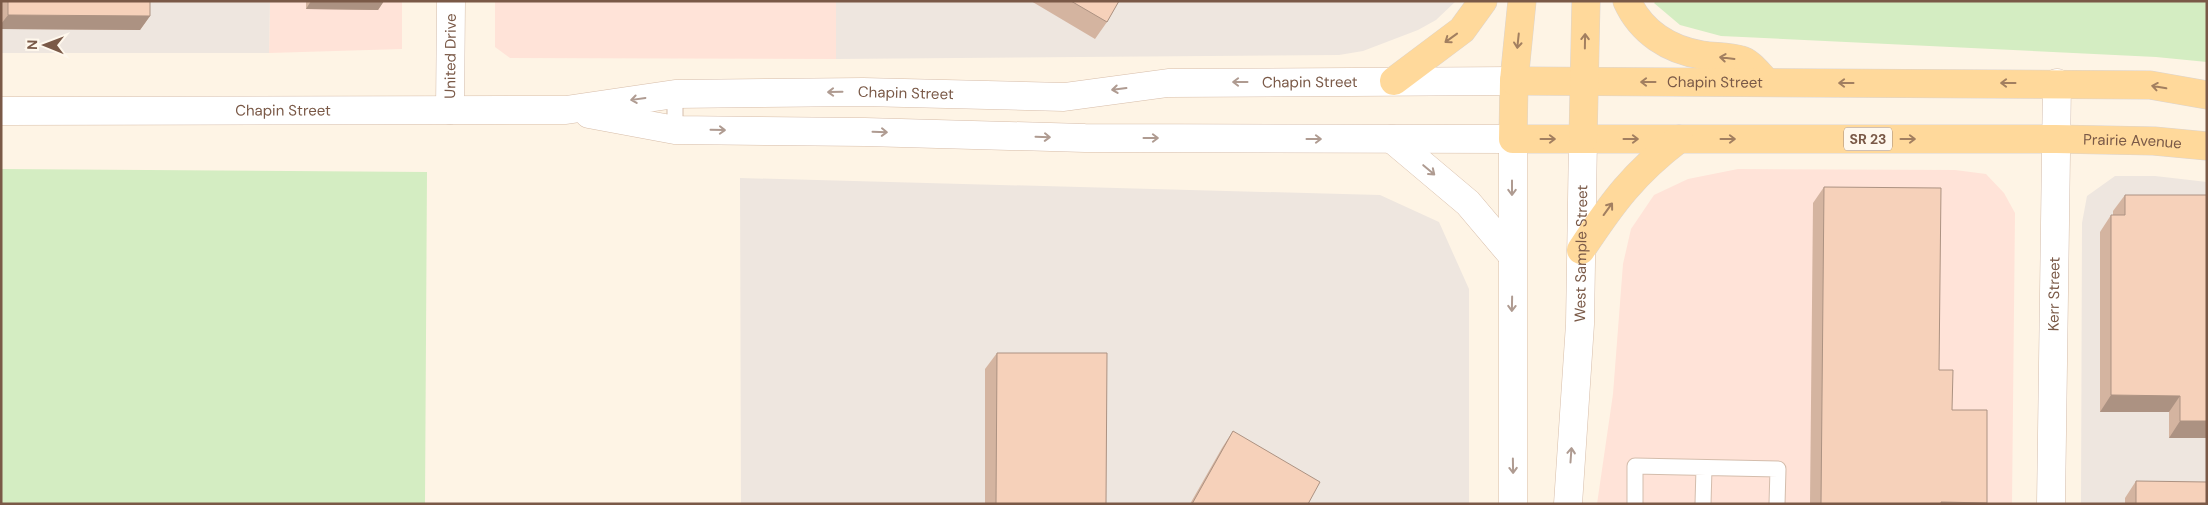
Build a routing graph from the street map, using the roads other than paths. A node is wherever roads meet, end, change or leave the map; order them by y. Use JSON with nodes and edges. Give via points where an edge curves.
{"nodes":[{"id":1,"x":451,"y":1,"type":"edge"},
{"id":2,"x":1483,"y":1,"type":"edge"},
{"id":3,"x":1522,"y":1,"type":"edge"},
{"id":4,"x":1586,"y":1,"type":"edge"},
{"id":5,"x":1627,"y":1,"type":"edge"},
{"id":6,"x":1514,"y":81,"type":"junction"},
{"id":7,"x":1394,"y":82,"type":"junction"},
{"id":8,"x":1584,"y":82,"type":"junction"},
{"id":9,"x":1767,"y":82,"type":"junction"},
{"id":10,"x":2057,"y":83,"type":"junction"},
{"id":11,"x":675,"y":94,"type":"junction"},
{"id":12,"x":2207,"y":95,"type":"edge"},
{"id":13,"x":450,"y":110,"type":"junction"},
{"id":14,"x":566,"y":110,"type":"junction"},
{"id":15,"x":1,"y":111,"type":"edge"},
{"id":16,"x":675,"y":130,"type":"junction"},
{"id":17,"x":1392,"y":139,"type":"junction"},
{"id":18,"x":1513,"y":139,"type":"junction"},
{"id":19,"x":1582,"y":139,"type":"junction"},
{"id":20,"x":1679,"y":139,"type":"junction"},
{"id":21,"x":2056,"y":139,"type":"junction"},
{"id":22,"x":2207,"y":146,"type":"edge"},
{"id":23,"x":1581,"y":250,"type":"junction"},
{"id":24,"x":1512,"y":255,"type":"junction"},
{"id":25,"x":1704,"y":468,"type":"junction"},
{"id":26,"x":1513,"y":504,"type":"edge"},
{"id":27,"x":1568,"y":504,"type":"edge"},
{"id":28,"x":1635,"y":504,"type":"edge"},
{"id":29,"x":1703,"y":504,"type":"edge"},
{"id":30,"x":1778,"y":504,"type":"edge"},
{"id":31,"x":2051,"y":504,"type":"edge"}],
"edges":[{"from":1,"to":13,"type":"main road","name":"United Drive"},
{"from":2,"to":7,"type":"main road","one_way":true,"via":[[1462,30]]},
{"from":3,"to":6,"type":"main road","one_way":true},
{"from":8,"to":4,"type":"main road","name":"West Sample Street","one_way":true},
{"from":9,"to":5,"type":"main road","one_way":true,"via":[[1743,60],[1672,48],[1648,32]]},
{"from":6,"to":7,"type":"main road","name":"Chapin Street"},
{"from":6,"to":8,"type":"main road","name":"Chapin Street"},
{"from":6,"to":18,"type":"main road"},
{"from":7,"to":11,"type":"main road","name":"Chapin Street","one_way":true,"via":[[1168,83],[1064,96],[864,92]]},
{"from":9,"to":8,"type":"main road","name":"Chapin Street","one_way":true},
{"from":8,"to":19,"type":"main road","name":"West Sample Street"},
{"from":10,"to":9,"type":"main road","name":"Chapin Street","one_way":true},
{"from":12,"to":10,"type":"main road","one_way":true,"via":[[2150,85]]},
{"from":10,"to":21,"type":"main road","name":"Kerr Street"},
{"from":11,"to":14,"type":"main road","name":"Chapin Street","one_way":true},
{"from":11,"to":16,"type":"lane"},
{"from":13,"to":14,"type":"main road","name":"Chapin Street"},
{"from":13,"to":15,"type":"main road","name":"Chapin Street"},
{"from":14,"to":16,"type":"main road","name":"Chapin Street"},
{"from":16,"to":17,"type":"main road","name":"Chapin Street","one_way":true,"via":[[1085,138]]},
{"from":17,"to":18,"type":"main road","name":"Chapin Street"},
{"from":17,"to":24,"type":"main road","one_way":true,"via":[[1468,203]]},
{"from":18,"to":19,"type":"main road","name":"Chapin Street","number":"SR 23","one_way":true},
{"from":18,"to":24,"type":"main road","one_way":true},
{"from":19,"to":20,"type":"main road","name":"Chapin Street","number":"SR 23","one_way":true},
{"from":19,"to":23,"type":"main road","name":"West Sample Street"},
{"from":20,"to":21,"type":"main road","name":"Chapin Street","number":"SR 23","one_way":true},
{"from":23,"to":20,"type":"main road","one_way":true,"via":[[1630,183]]},
{"from":21,"to":22,"type":"main road","name":"Prairie Avenue","number":"SR 23","via":[[2154,141]]},
{"from":21,"to":31,"type":"main road","name":"Kerr Street"},
{"from":27,"to":23,"type":"main road","name":"West Sample Street","one_way":true,"via":[[1580,324]]},
{"from":24,"to":26,"type":"main road","one_way":true},
{"from":25,"to":28,"type":"lane","via":[[1635,466]]},
{"from":25,"to":29,"type":"lane"},
{"from":25,"to":30,"type":"lane","via":[[1778,469]]}]}
